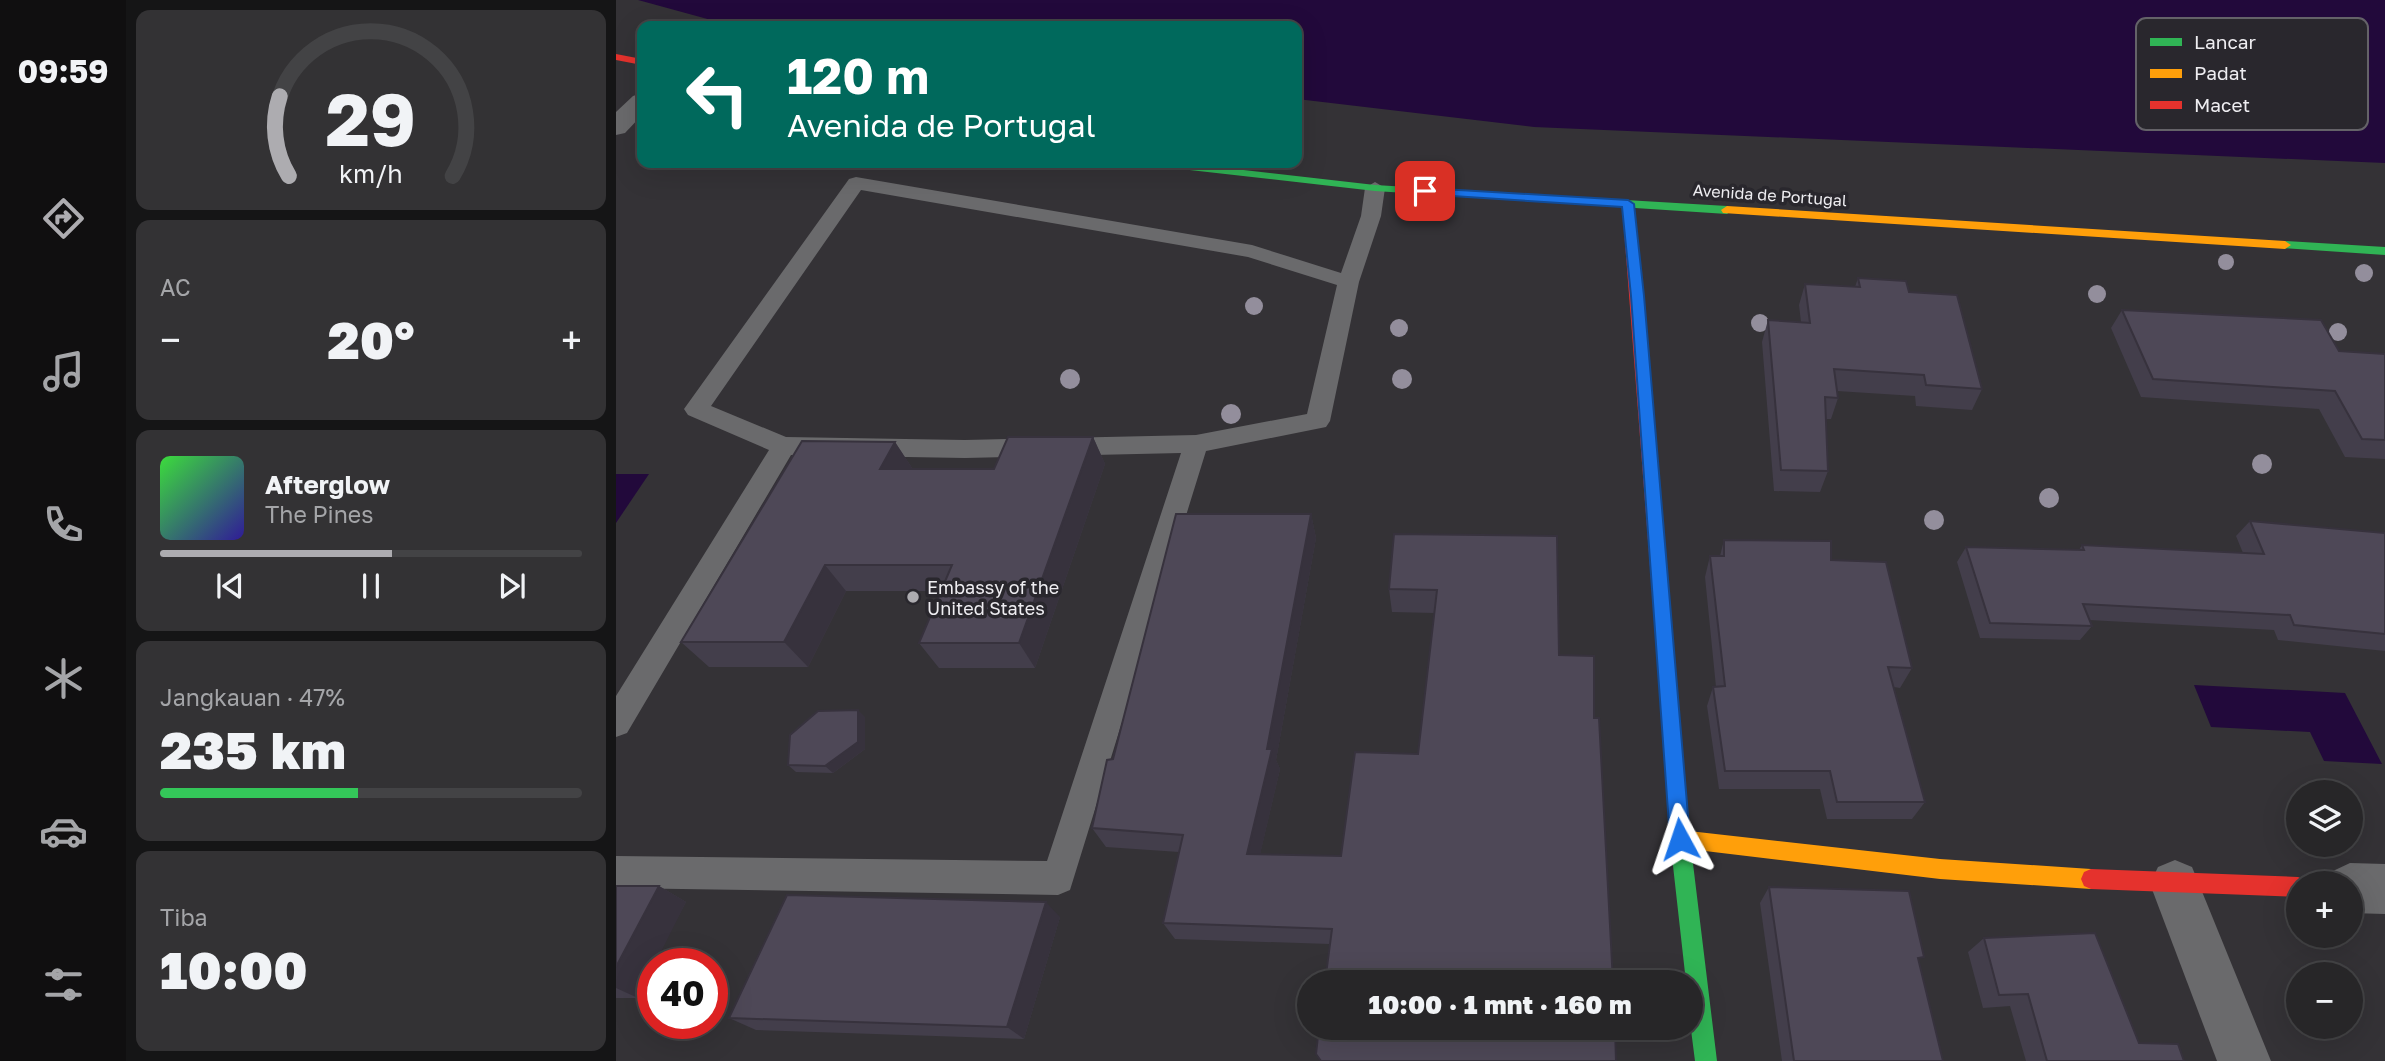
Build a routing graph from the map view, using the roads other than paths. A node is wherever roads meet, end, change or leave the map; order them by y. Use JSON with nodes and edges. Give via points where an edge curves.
{"nodes":[{"id":1,"x":616,"y":57,"type":"edge"},
{"id":2,"x":637,"y":61,"type":"edge"},
{"id":3,"x":637,"y":106,"type":"edge"},
{"id":4,"x":616,"y":127,"type":"edge"},
{"id":5,"x":1198,"y":168,"type":"edge"},
{"id":6,"x":1375,"y":188,"type":"junction"},
{"id":7,"x":1628,"y":204,"type":"junction"},
{"id":8,"x":2385,"y":251,"type":"edge"},
{"id":9,"x":1348,"y":282,"type":"junction"},
{"id":10,"x":1196,"y":443,"type":"junction"},
{"id":11,"x":785,"y":446,"type":"junction"},
{"id":12,"x":616,"y":723,"type":"edge"},
{"id":13,"x":1680,"y":839,"type":"junction"},
{"id":14,"x":616,"y":872,"type":"edge"},
{"id":15,"x":2175,"y":884,"type":"junction"},
{"id":16,"x":2286,"y":887,"type":"edge"},
{"id":17,"x":2363,"y":888,"type":"edge"},
{"id":18,"x":2385,"y":889,"type":"edge"},
{"id":19,"x":1706,"y":1061,"type":"edge"},
{"id":20,"x":2244,"y":1061,"type":"edge"}],
"edges":[{"from":1,"to":2,"type":"main road"},
{"from":3,"to":4,"type":"street"},
{"from":5,"to":6,"type":"main road","name":"Avenida de Portugal"},
{"from":6,"to":7,"type":"main road","name":"Avenida de Portugal"},
{"from":6,"to":9,"type":"lane","via":[[1371,216]]},
{"from":7,"to":8,"type":"main road","name":"Avenida de Portugal"},
{"from":7,"to":13,"type":"main road"},
{"from":9,"to":10,"type":"lane","via":[[1318,421]]},
{"from":9,"to":11,"type":"lane","via":[[1252,251],[856,183],[696,409]]},
{"from":10,"to":11,"type":"lane","via":[[965,449]]},
{"from":10,"to":14,"type":"lane","via":[[1058,878]]},
{"from":11,"to":12,"type":"lane"},
{"from":13,"to":15,"type":"main road","via":[[1940,869]]},
{"from":13,"to":19,"type":"main road"},
{"from":15,"to":16,"type":"main road"},
{"from":15,"to":20,"type":"street"},
{"from":17,"to":18,"type":"street"}]}
